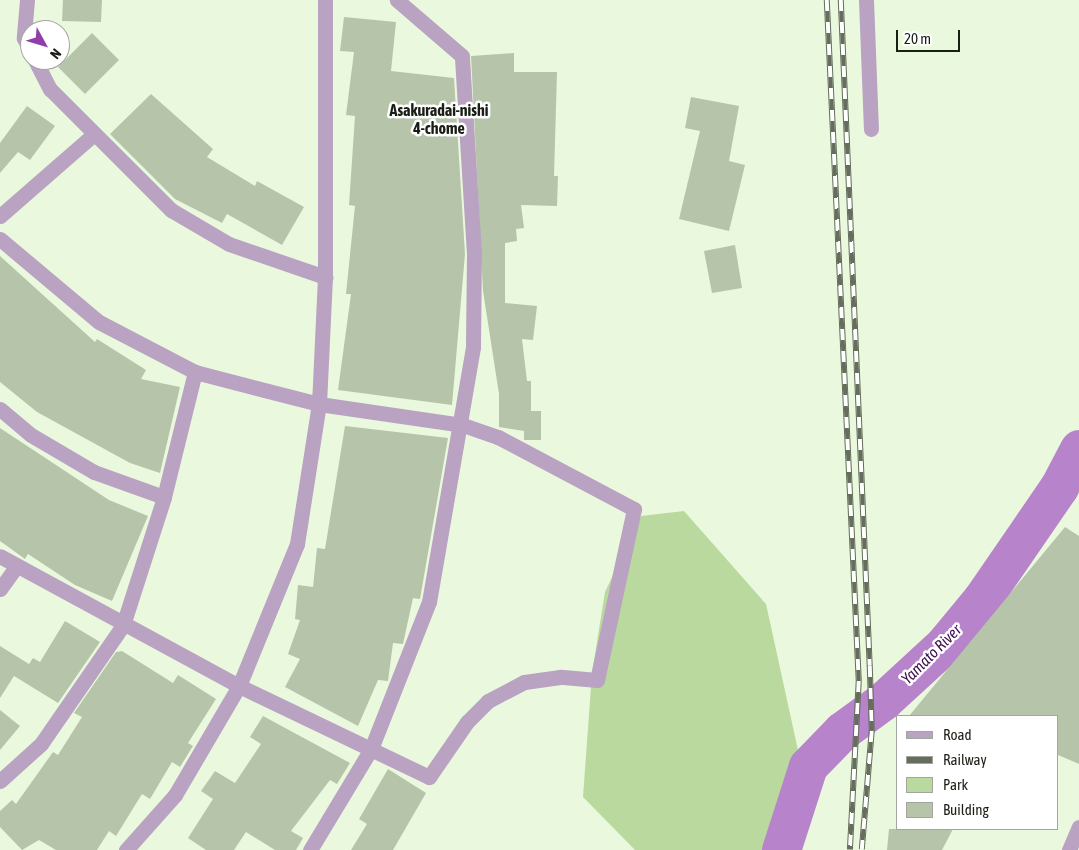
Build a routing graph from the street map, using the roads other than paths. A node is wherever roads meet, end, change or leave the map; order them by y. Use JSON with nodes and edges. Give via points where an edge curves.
{"nodes":[{"id":1,"x":27,"y":0,"type":"edge"},
{"id":2,"x":325,"y":0,"type":"edge"},
{"id":3,"x":397,"y":0,"type":"edge"},
{"id":4,"x":866,"y":0,"type":"edge"},
{"id":5,"x":25,"y":20,"type":"edge"},
{"id":6,"x":40,"y":70,"type":"edge"},
{"id":7,"x":871,"y":129,"type":"dead end"},
{"id":8,"x":94,"y":134,"type":"junction"},
{"id":9,"x":0,"y":216,"type":"edge"},
{"id":10,"x":0,"y":239,"type":"edge"},
{"id":11,"x":325,"y":277,"type":"junction"},
{"id":12,"x":196,"y":372,"type":"junction"},
{"id":13,"x":319,"y":404,"type":"junction"},
{"id":14,"x":0,"y":409,"type":"edge"},
{"id":15,"x":463,"y":425,"type":"junction"},
{"id":16,"x":164,"y":497,"type":"junction"},
{"id":17,"x":0,"y":556,"type":"edge"},
{"id":18,"x":15,"y":568,"type":"junction"},
{"id":19,"x":0,"y":589,"type":"edge"},
{"id":20,"x":123,"y":626,"type":"junction"},
{"id":21,"x":239,"y":686,"type":"junction"},
{"id":22,"x":371,"y":749,"type":"junction"},
{"id":23,"x":0,"y":781,"type":"edge"},
{"id":24,"x":1079,"y":827,"type":"edge"},
{"id":25,"x":126,"y":850,"type":"edge"},
{"id":26,"x":310,"y":850,"type":"edge"},
{"id":27,"x":1069,"y":850,"type":"edge"}],
"edges":[{"from":1,"to":5,"type":"street"},
{"from":2,"to":11,"type":"street"},
{"from":3,"to":15,"type":"street","via":[[462,56],[474,254],[473,347]]},
{"from":4,"to":7,"type":"street"},
{"from":6,"to":8,"type":"street","via":[[50,89]]},
{"from":8,"to":9,"type":"street"},
{"from":8,"to":11,"type":"street","via":[[171,210],[229,244]]},
{"from":10,"to":12,"type":"street","via":[[99,322]]},
{"from":11,"to":13,"type":"street"},
{"from":12,"to":13,"type":"street"},
{"from":12,"to":16,"type":"street"},
{"from":13,"to":15,"type":"street"},
{"from":13,"to":21,"type":"street","via":[[297,544]]},
{"from":14,"to":16,"type":"street","via":[[31,435],[94,472]]},
{"from":15,"to":22,"type":"street","via":[[429,602]]},
{"from":15,"to":22,"type":"street","via":[[498,437],[634,509],[597,680],[560,677],[524,682],[488,701],[467,722],[429,777]]},
{"from":16,"to":20,"type":"street"},
{"from":17,"to":18,"type":"street"},
{"from":18,"to":19,"type":"street"},
{"from":18,"to":20,"type":"street"},
{"from":20,"to":21,"type":"street"},
{"from":20,"to":23,"type":"street","via":[[40,744]]},
{"from":21,"to":22,"type":"street"},
{"from":21,"to":25,"type":"street","via":[[175,795]]},
{"from":22,"to":26,"type":"street"},
{"from":24,"to":27,"type":"street"}]}
